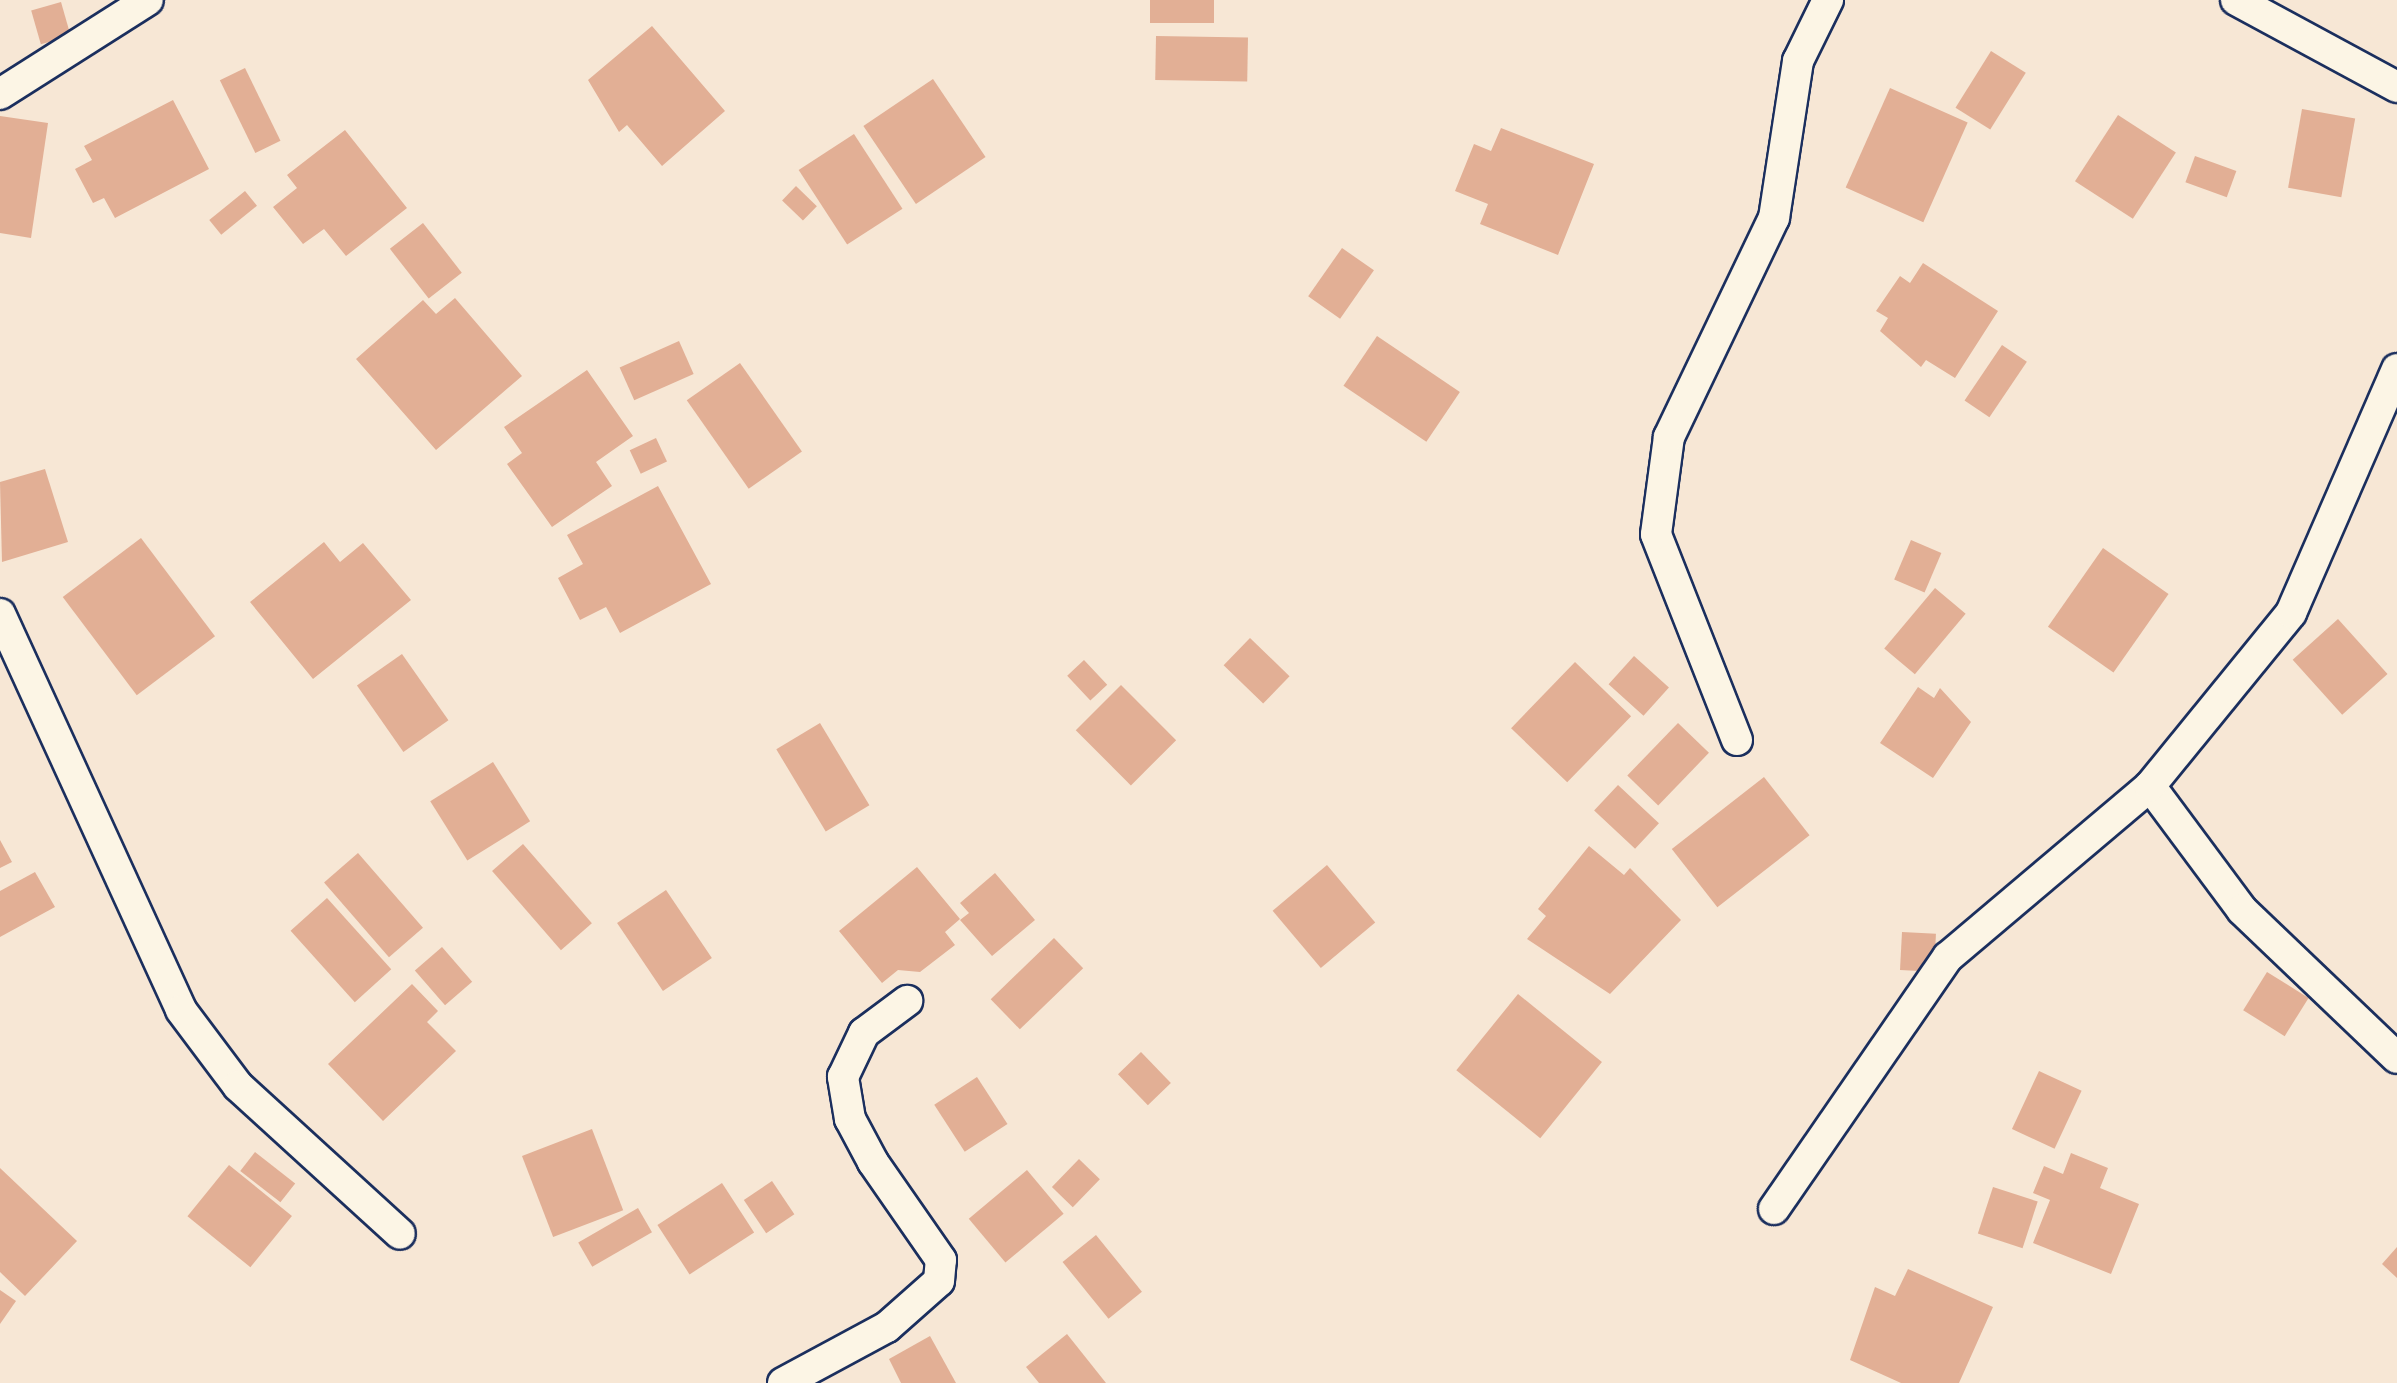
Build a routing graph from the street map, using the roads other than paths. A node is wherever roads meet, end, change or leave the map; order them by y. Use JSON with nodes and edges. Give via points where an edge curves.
{"nodes":[{"id":1,"x":148,"y":0,"type":"edge"},
{"id":2,"x":1828,"y":0,"type":"edge"},
{"id":3,"x":2236,"y":0,"type":"edge"},
{"id":4,"x":2397,"y":87,"type":"edge"},
{"id":5,"x":0,"y":94,"type":"edge"},
{"id":6,"x":2397,"y":369,"type":"edge"},
{"id":7,"x":0,"y":614,"type":"edge"},
{"id":8,"x":1737,"y":740,"type":"dead end"},
{"id":9,"x":2150,"y":786,"type":"junction"},
{"id":10,"x":907,"y":1002,"type":"dead end"},
{"id":11,"x":2397,"y":1058,"type":"edge"},
{"id":12,"x":1774,"y":1210,"type":"dead end"},
{"id":13,"x":400,"y":1234,"type":"dead end"},
{"id":14,"x":783,"y":1383,"type":"edge"}],
"edges":[{"from":1,"to":5,"type":"street"},
{"from":2,"to":8,"type":"street","via":[[1798,61],[1774,218],[1670,438],[1656,534]]},
{"from":3,"to":4,"type":"street"},
{"from":6,"to":9,"type":"street","via":[[2291,613]]},
{"from":7,"to":13,"type":"street","via":[[182,1010],[238,1086]]},
{"from":9,"to":11,"type":"street","via":[[2242,910]]},
{"from":9,"to":12,"type":"street","via":[[1948,957]]},
{"from":10,"to":14,"type":"street","via":[[864,1033],[843,1077],[850,1120],[941,1260],[938,1281],[887,1328]]}]}
